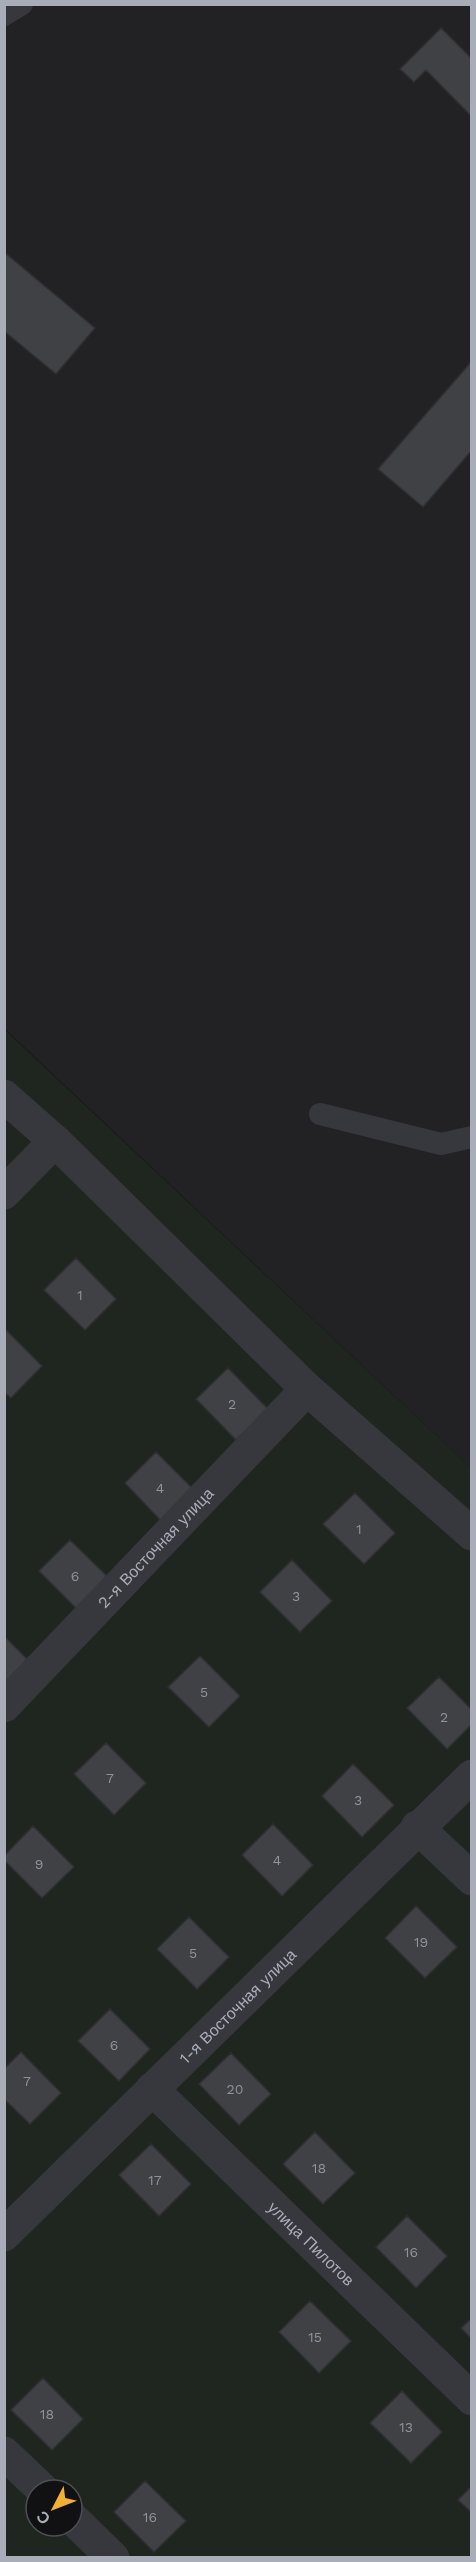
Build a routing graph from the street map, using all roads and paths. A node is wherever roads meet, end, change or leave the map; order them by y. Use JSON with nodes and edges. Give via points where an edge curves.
{"nodes":[{"id":1,"x":22,"y":4,"type":"edge"},
{"id":2,"x":4,"y":15,"type":"edge"},
{"id":3,"x":4,"y":1096,"type":"edge"},
{"id":4,"x":320,"y":1114,"type":"dead end"},
{"id":5,"x":471,"y":1137,"type":"edge"},
{"id":6,"x":55,"y":1141,"type":"junction"},
{"id":7,"x":4,"y":1193,"type":"edge"},
{"id":8,"x":307,"y":1389,"type":"junction"},
{"id":9,"x":471,"y":1534,"type":"edge"},
{"id":10,"x":4,"y":1706,"type":"edge"},
{"id":11,"x":471,"y":1776,"type":"edge"},
{"id":12,"x":417,"y":1827,"type":"junction"},
{"id":13,"x":471,"y":1879,"type":"edge"},
{"id":14,"x":152,"y":2089,"type":"junction"},
{"id":15,"x":4,"y":2235,"type":"edge"},
{"id":16,"x":471,"y":2399,"type":"edge"},
{"id":17,"x":4,"y":2453,"type":"edge"},
{"id":18,"x":30,"y":2478,"type":"edge"},
{"id":19,"x":84,"y":2530,"type":"edge"},
{"id":20,"x":113,"y":2558,"type":"edge"}],
"edges":[{"from":1,"to":2,"type":"lane"},
{"from":3,"to":6,"type":"street"},
{"from":4,"to":5,"type":"lane","via":[[441,1144]]},
{"from":6,"to":7,"type":"street"},
{"from":6,"to":8,"type":"street"},
{"from":8,"to":9,"type":"street"},
{"from":8,"to":10,"type":"street","name":"2-я Восточная улица"},
{"from":11,"to":12,"type":"street","name":"1-я Восточная улица"},
{"from":12,"to":13,"type":"street"},
{"from":12,"to":14,"type":"street","name":"1-я Восточная улица"},
{"from":14,"to":15,"type":"street","name":"1-я Восточная улица"},
{"from":14,"to":16,"type":"street","name":"улица Пилотов"},
{"from":17,"to":18,"type":"street"},
{"from":19,"to":20,"type":"street"}]}
